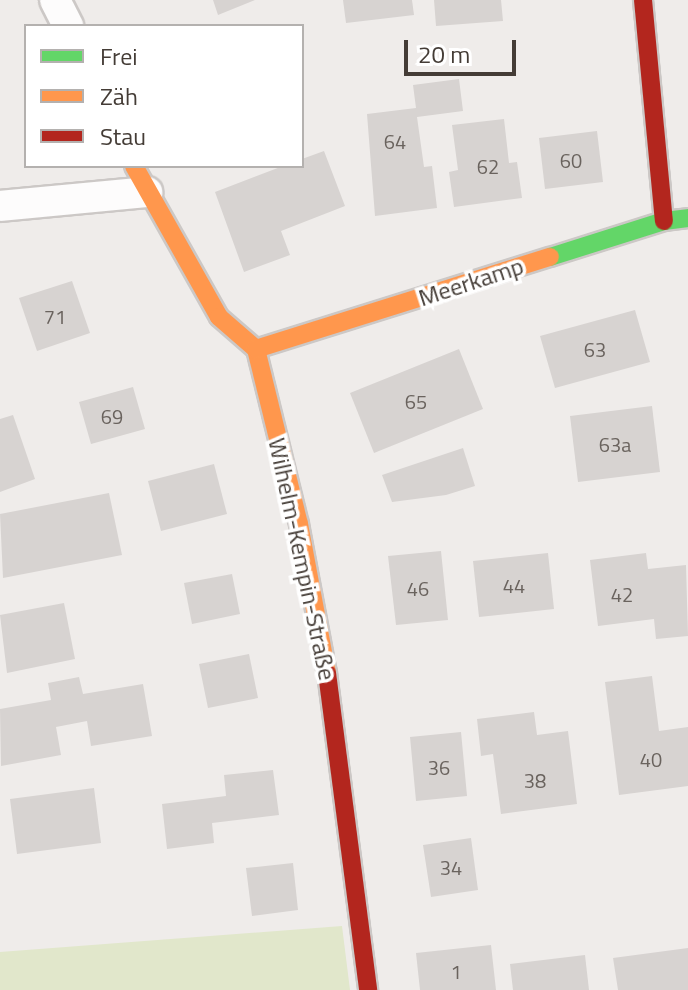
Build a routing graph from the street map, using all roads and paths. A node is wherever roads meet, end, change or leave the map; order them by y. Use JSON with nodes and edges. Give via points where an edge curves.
{"nodes":[{"id":1,"x":55,"y":0,"type":"edge"},
{"id":2,"x":643,"y":0,"type":"edge"},
{"id":3,"x":67,"y":24,"type":"edge"},
{"id":4,"x":140,"y":179,"type":"edge"},
{"id":5,"x":0,"y":206,"type":"edge"},
{"id":6,"x":688,"y":218,"type":"edge"},
{"id":7,"x":664,"y":221,"type":"junction"},
{"id":8,"x":256,"y":349,"type":"junction"},
{"id":9,"x":368,"y":990,"type":"edge"}],
"edges":[{"from":1,"to":3,"type":"street"},
{"from":2,"to":7,"type":"street"},
{"from":4,"to":5,"type":"street"},
{"from":4,"to":8,"type":"street","via":[[219,317]]},
{"from":6,"to":7,"type":"street","name":"Meerkamp"},
{"from":7,"to":8,"type":"street","name":"Meerkamp"},
{"from":8,"to":9,"type":"street","name":"Wilhelm-Kempin-Straße","via":[[299,524],[329,685]]}]}
